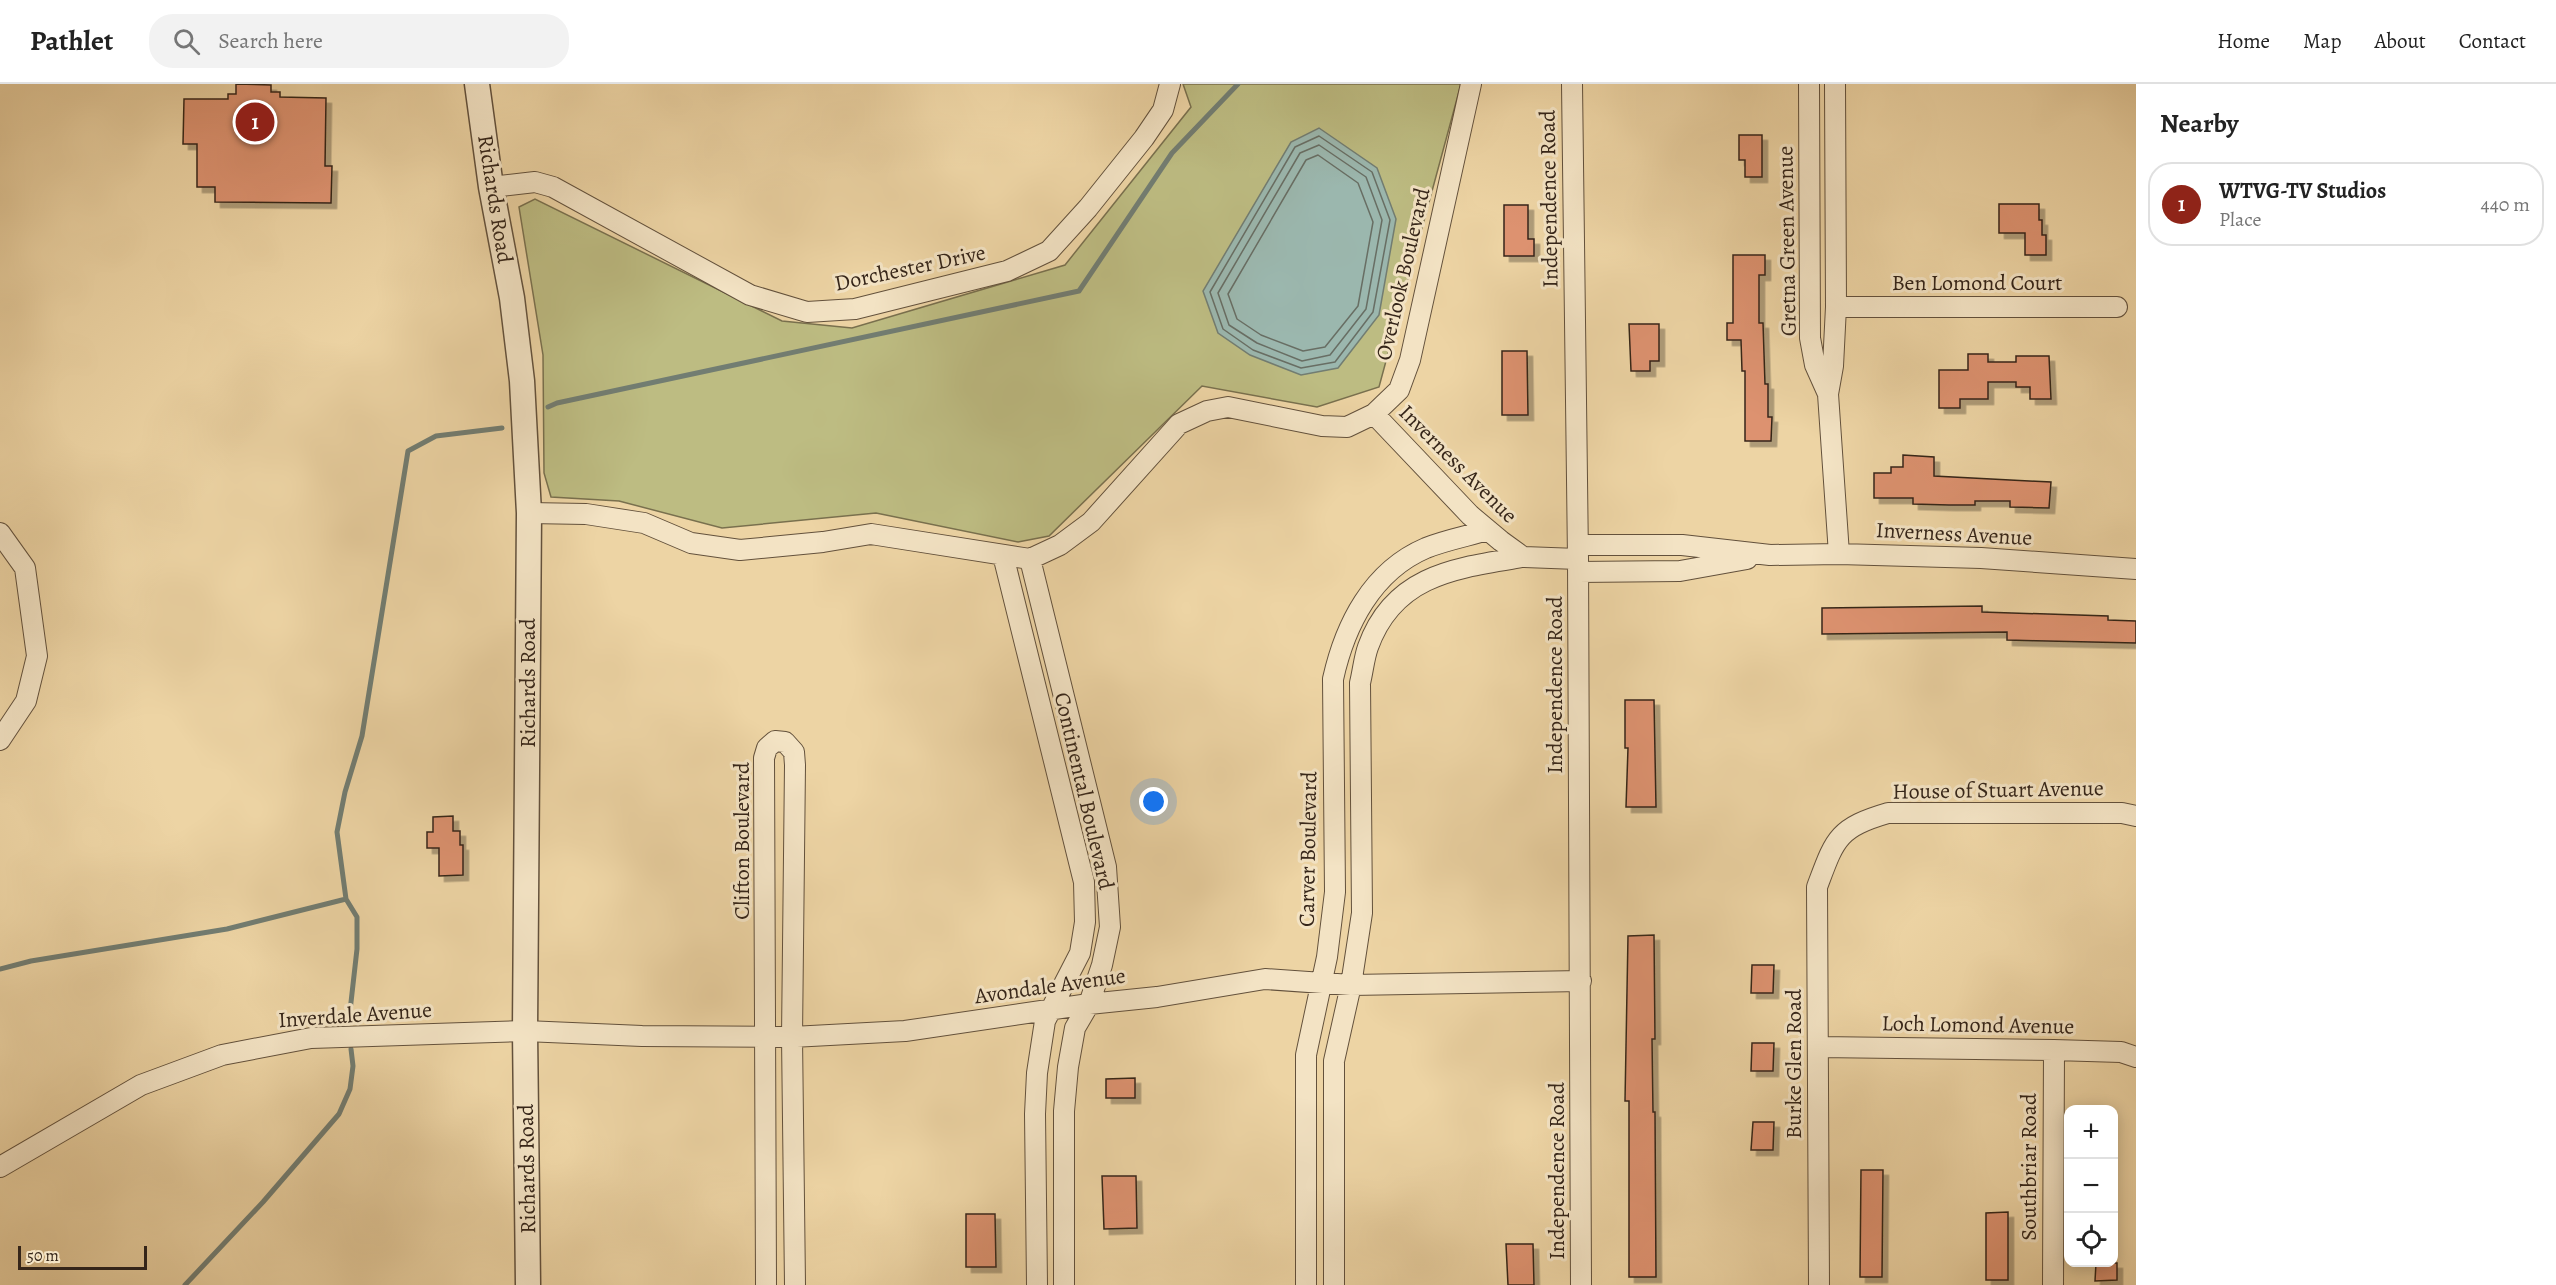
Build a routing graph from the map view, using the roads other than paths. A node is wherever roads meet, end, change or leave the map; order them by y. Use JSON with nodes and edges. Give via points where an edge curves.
{"nodes":[{"id":1,"x":477,"y":84,"type":"edge"},
{"id":2,"x":1170,"y":84,"type":"edge"},
{"id":3,"x":1471,"y":84,"type":"edge"},
{"id":4,"x":1572,"y":84,"type":"edge"},
{"id":5,"x":1809,"y":84,"type":"edge"},
{"id":6,"x":1835,"y":84,"type":"edge"},
{"id":7,"x":491,"y":186,"type":"junction"},
{"id":8,"x":1810,"y":290,"type":"junction"},
{"id":9,"x":1836,"y":298,"type":"junction"},
{"id":10,"x":2117,"y":307,"type":"dead end"},
{"id":11,"x":1810,"y":328,"type":"junction"},
{"id":12,"x":1835,"y":328,"type":"junction"},
{"id":13,"x":1828,"y":394,"type":"junction"},
{"id":14,"x":1374,"y":414,"type":"junction"},
{"id":15,"x":529,"y":513,"type":"junction"},
{"id":16,"x":1488,"y":530,"type":"junction"},
{"id":17,"x":0,"y":533,"type":"edge"},
{"id":18,"x":1839,"y":554,"type":"junction"},
{"id":19,"x":1003,"y":555,"type":"junction"},
{"id":20,"x":1770,"y":555,"type":"junction"},
{"id":21,"x":1523,"y":557,"type":"junction"},
{"id":22,"x":1030,"y":559,"type":"junction"},
{"id":23,"x":1578,"y":559,"type":"junction"},
{"id":24,"x":2136,"y":569,"type":"edge"},
{"id":25,"x":0,"y":740,"type":"edge"},
{"id":26,"x":2136,"y":816,"type":"edge"},
{"id":27,"x":1833,"y":845,"type":"joint"},
{"id":28,"x":1581,"y":981,"type":"junction"},
{"id":29,"x":1321,"y":983,"type":"junction"},
{"id":30,"x":1351,"y":985,"type":"junction"},
{"id":31,"x":1089,"y":1004,"type":"junction"},
{"id":32,"x":1050,"y":1010,"type":"junction"},
{"id":33,"x":525,"y":1030,"type":"junction"},
{"id":34,"x":792,"y":1036,"type":"junction"},
{"id":35,"x":766,"y":1037,"type":"junction"},
{"id":36,"x":1819,"y":1047,"type":"junction"},
{"id":37,"x":2054,"y":1050,"type":"junction"},
{"id":38,"x":2136,"y":1057,"type":"edge"},
{"id":39,"x":0,"y":1167,"type":"edge"},
{"id":40,"x":528,"y":1285,"type":"edge"},
{"id":41,"x":766,"y":1285,"type":"edge"},
{"id":42,"x":795,"y":1285,"type":"edge"},
{"id":43,"x":1037,"y":1285,"type":"edge"},
{"id":44,"x":1064,"y":1285,"type":"edge"},
{"id":45,"x":1306,"y":1285,"type":"edge"},
{"id":46,"x":1334,"y":1285,"type":"edge"},
{"id":47,"x":1581,"y":1285,"type":"edge"},
{"id":48,"x":1819,"y":1285,"type":"edge"},
{"id":49,"x":2053,"y":1285,"type":"edge"}],
"edges":[{"from":1,"to":7,"type":"street","name":"Richards Road"},
{"from":2,"to":7,"type":"street","name":"Dorchester Drive","via":[[1163,110],[1144,138],[1049,250],[1006,271],[855,309],[807,312],[750,295],[553,186],[535,182]]},
{"from":3,"to":14,"type":"street","name":"Overlook Boulevard","via":[[1410,360],[1399,390]]},
{"from":4,"to":23,"type":"street","name":"Independence Road"},
{"from":5,"to":8,"type":"street","name":"Gretna Green Avenue"},
{"from":6,"to":9,"type":"street","name":"Gretna Green Avenue"},
{"from":7,"to":15,"type":"street","name":"Richards Road","via":[[512,298],[522,381]]},
{"from":8,"to":9,"type":"street","name":"Ben Lomond Court"},
{"from":8,"to":11,"type":"street","name":"Gretna Green Avenue"},
{"from":9,"to":10,"type":"street","name":"Ben Lomond Court"},
{"from":9,"to":12,"type":"street","name":"Gretna Green Avenue"},
{"from":11,"to":12,"type":"street"},
{"from":11,"to":13,"type":"street","name":"Gretna Green Avenue","via":[[1815,365]]},
{"from":12,"to":13,"type":"street","name":"Gretna Green Avenue"},
{"from":13,"to":18,"type":"street","name":"Gretna Green Avenue"},
{"from":14,"to":16,"type":"street","name":"Inverness Avenue"},
{"from":14,"to":22,"type":"street","name":"Overlook Boulevard","via":[[1347,427],[1322,426],[1228,407],[1207,411],[1179,424],[1091,522],[1060,545]]},
{"from":15,"to":19,"type":"street","via":[[586,514],[644,523],[691,543],[740,550],[871,534]]},
{"from":15,"to":33,"type":"street","name":"Richards Road"},
{"from":16,"to":21,"type":"street","name":"Inverness Avenue"},
{"from":16,"to":29,"type":"street","name":"Carver Boulevard","via":[[1426,548],[1401,562],[1361,604],[1346,632],[1334,679],[1335,892]]},
{"from":17,"to":25,"type":"street","via":[[25,568],[37,656],[26,701]]},
{"from":18,"to":20,"type":"street","name":"Inverness Avenue"},
{"from":18,"to":24,"type":"street","name":"Inverness Avenue","via":[[1981,558]]},
{"from":19,"to":22,"type":"street"},
{"from":19,"to":32,"type":"street","name":"Continental Boulevard","via":[[1084,882],[1085,922],[1080,952]]},
{"from":20,"to":23,"type":"street","name":"Inverness Avenue","via":[[1682,545]]},
{"from":20,"to":23,"type":"street","name":"Inverness Avenue","via":[[1680,571]]},
{"from":21,"to":23,"type":"street","name":"Inverness Avenue"},
{"from":21,"to":30,"type":"street","via":[[1458,567],[1416,584],[1386,612],[1368,646],[1360,683],[1362,913]]},
{"from":22,"to":31,"type":"street","name":"Continental Boulevard","via":[[1106,867],[1110,927]]},
{"from":23,"to":28,"type":"street","name":"Independence Road"},
{"from":26,"to":27,"type":"street","name":"House of Stuart Avenue","via":[[1888,813],[1848,829]]},
{"from":27,"to":36,"type":"street","name":"Burke Glen Road","via":[[1817,887]]},
{"from":28,"to":30,"type":"street","name":"Avondale Avenue"},
{"from":28,"to":47,"type":"street","name":"Independence Road"},
{"from":29,"to":30,"type":"street","name":"Avondale Avenue"},
{"from":29,"to":31,"type":"street","name":"Avondale Avenue","via":[[1265,979]]},
{"from":29,"to":45,"type":"street","name":"Carver Boulevard","via":[[1306,1055]]},
{"from":30,"to":46,"type":"street","via":[[1334,1061]]},
{"from":31,"to":32,"type":"street","name":"Avondale Avenue"},
{"from":31,"to":44,"type":"street","name":"Continental Boulevard","via":[[1075,1028],[1068,1067],[1064,1112]]},
{"from":32,"to":34,"type":"street","name":"Avondale Avenue","via":[[905,1031]]},
{"from":32,"to":43,"type":"street","name":"Continental Boulevard","via":[[1041,1041],[1036,1103]]},
{"from":33,"to":35,"type":"street","name":"Avondale Avenue"},
{"from":33,"to":39,"type":"street","name":"Inverdale Avenue","via":[[311,1038],[222,1055],[141,1085]]},
{"from":33,"to":40,"type":"street","name":"Richards Road"},
{"from":34,"to":35,"type":"street","name":"Avondale Avenue"},
{"from":34,"to":35,"type":"street","name":"Clifton Boulevard","via":[[795,765],[794,752],[786,742],[775,741],[764,758]]},
{"from":34,"to":42,"type":"street","name":"Clifton Boulevard"},
{"from":35,"to":41,"type":"street","name":"Clifton Boulevard"},
{"from":36,"to":37,"type":"street","name":"Loch Lomond Avenue"},
{"from":36,"to":48,"type":"street","name":"Burke Glen Road"},
{"from":37,"to":38,"type":"street","name":"Loch Lomond Avenue","via":[[2121,1052]]},
{"from":37,"to":49,"type":"street","name":"Southbriar Road"}]}
